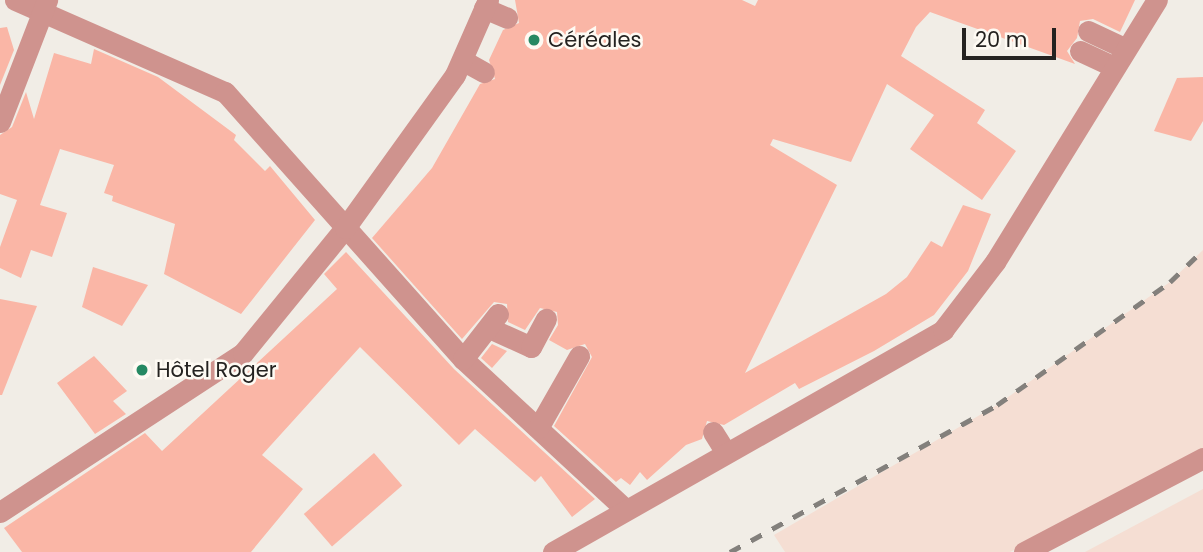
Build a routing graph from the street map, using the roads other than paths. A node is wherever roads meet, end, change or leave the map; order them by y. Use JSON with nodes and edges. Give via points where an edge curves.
{"nodes":[{"id":1,"x":15,"y":0,"type":"edge"},
{"id":2,"x":1157,"y":0,"type":"edge"},
{"id":3,"x":486,"y":4,"type":"edge"},
{"id":4,"x":44,"y":6,"type":"edge"},
{"id":5,"x":507,"y":18,"type":"dead end"},
{"id":6,"x":1084,"y":41,"type":"dead end"},
{"id":7,"x":1118,"y":57,"type":"junction"},
{"id":8,"x":462,"y":60,"type":"junction"},
{"id":9,"x":484,"y":72,"type":"dead end"},
{"id":10,"x":0,"y":122,"type":"edge"},
{"id":11,"x":345,"y":228,"type":"junction"},
{"id":12,"x":546,"y":319,"type":"dead end"},
{"id":13,"x":579,"y":356,"type":"dead end"},
{"id":14,"x":463,"y":359,"type":"junction"},
{"id":15,"x":538,"y":428,"type":"junction"},
{"id":16,"x":713,"y":432,"type":"dead end"},
{"id":17,"x":725,"y":452,"type":"junction"},
{"id":18,"x":1203,"y":458,"type":"edge"},
{"id":19,"x":624,"y":508,"type":"junction"},
{"id":20,"x":0,"y":512,"type":"edge"},
{"id":21,"x":553,"y":552,"type":"edge"},
{"id":22,"x":1024,"y":552,"type":"edge"}],
"edges":[{"from":1,"to":4,"type":"street"},
{"from":2,"to":7,"type":"street"},
{"from":3,"to":5,"type":"street"},
{"from":3,"to":8,"type":"street"},
{"from":4,"to":10,"type":"street"},
{"from":4,"to":11,"type":"street","via":[[225,92]]},
{"from":6,"to":7,"type":"street"},
{"from":7,"to":17,"type":"street","via":[[995,262],[943,330]]},
{"from":8,"to":9,"type":"street"},
{"from":8,"to":11,"type":"street"},
{"from":11,"to":14,"type":"street"},
{"from":11,"to":20,"type":"street","via":[[243,353]]},
{"from":12,"to":14,"type":"street","via":[[531,347],[494,321]]},
{"from":13,"to":15,"type":"street"},
{"from":14,"to":15,"type":"street"},
{"from":15,"to":19,"type":"street"},
{"from":16,"to":17,"type":"street"},
{"from":17,"to":19,"type":"street","via":[[673,469]]},
{"from":18,"to":22,"type":"street"},
{"from":19,"to":21,"type":"street"}]}
